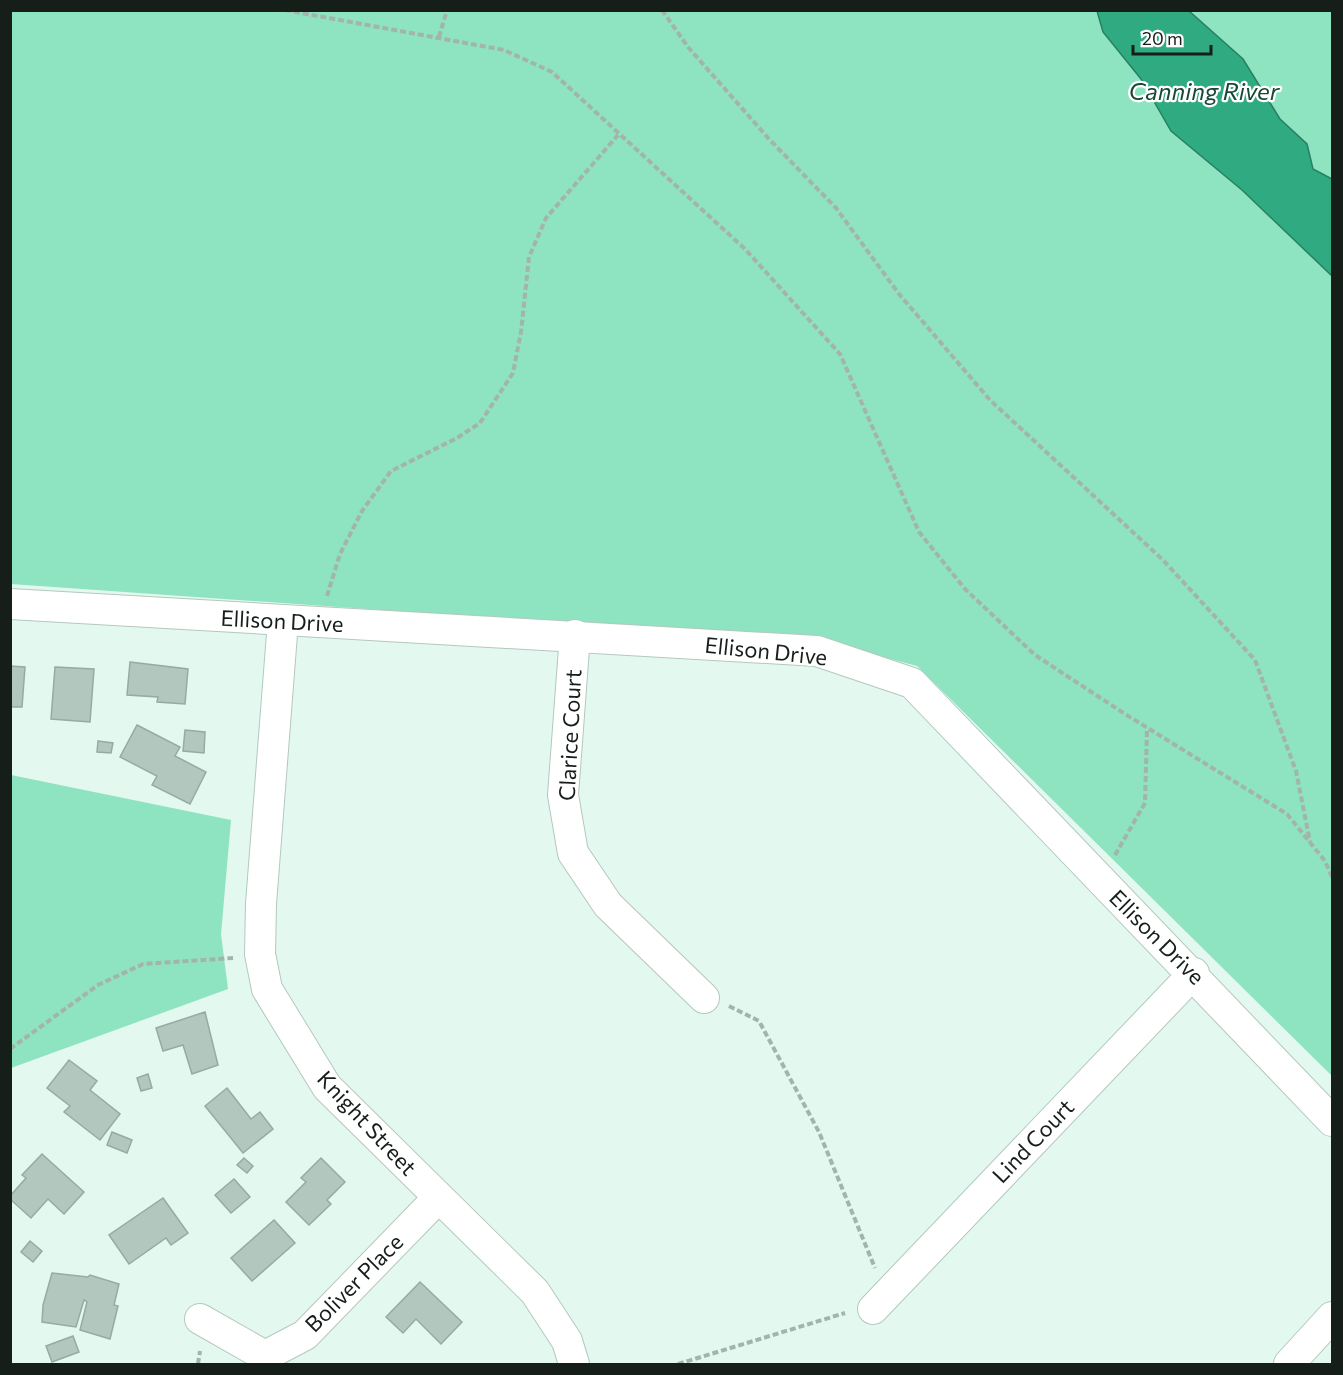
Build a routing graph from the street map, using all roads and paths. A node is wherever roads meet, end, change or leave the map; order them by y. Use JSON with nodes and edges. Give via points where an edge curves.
{"nodes":[{"id":1,"x":285,"y":10,"type":"edge"},
{"id":2,"x":447,"y":10,"type":"edge"},
{"id":3,"x":662,"y":10,"type":"edge"},
{"id":4,"x":439,"y":37,"type":"junction"},
{"id":5,"x":618,"y":135,"type":"junction"},
{"id":6,"x":10,"y":604,"type":"edge"},
{"id":7,"x":283,"y":621,"type":"junction"},
{"id":8,"x":319,"y":623,"type":"junction"},
{"id":9,"x":575,"y":635,"type":"junction"},
{"id":10,"x":1147,"y":728,"type":"junction"},
{"id":11,"x":1310,"y":843,"type":"junction"},
{"id":12,"x":1332,"y":877,"type":"edge"},
{"id":13,"x":1100,"y":880,"type":"junction"},
{"id":14,"x":260,"y":954,"type":"junction"},
{"id":15,"x":1194,"y":973,"type":"junction"},
{"id":16,"x":704,"y":998,"type":"joint"},
{"id":17,"x":10,"y":1049,"type":"edge"},
{"id":18,"x":1332,"y":1121,"type":"edge"},
{"id":19,"x":438,"y":1198,"type":"junction"},
{"id":20,"x":882,"y":1300,"type":"junction"},
{"id":21,"x":1332,"y":1317,"type":"edge"},
{"id":22,"x":200,"y":1319,"type":"dead end"},
{"id":23,"x":574,"y":1365,"type":"edge"},
{"id":24,"x":678,"y":1365,"type":"edge"},
{"id":25,"x":1289,"y":1365,"type":"edge"}],
"edges":[{"from":1,"to":4,"type":"path"},
{"from":2,"to":4,"type":"path"},
{"from":3,"to":11,"type":"path","via":[[688,47],[836,208],[899,294],[990,400],[1162,560],[1255,660],[1296,771]]},
{"from":4,"to":5,"type":"path","via":[[504,50],[552,72]]},
{"from":5,"to":8,"type":"path","via":[[546,219],[529,257],[513,373],[480,423],[391,471],[362,511],[340,554]]},
{"from":5,"to":10,"type":"path","via":[[745,249],[840,354],[919,532],[965,589],[1035,655]]},
{"from":6,"to":7,"type":"street","name":"Ellison Drive"},
{"from":7,"to":8,"type":"street","name":"Ellison Drive"},
{"from":7,"to":14,"type":"street","name":"Knight Street"},
{"from":8,"to":9,"type":"street","name":"Ellison Drive"},
{"from":9,"to":13,"type":"street","name":"Ellison Drive","via":[[817,651],[912,683]]},
{"from":9,"to":16,"type":"street","name":"Clarice Court","via":[[563,795],[573,853],[608,905]]},
{"from":10,"to":11,"type":"path","via":[[1287,814]]},
{"from":10,"to":13,"type":"path","via":[[1145,803]]},
{"from":11,"to":12,"type":"path"},
{"from":13,"to":15,"type":"street","name":"Ellison Drive"},
{"from":14,"to":17,"type":"path","via":[[142,964],[98,985]]},
{"from":14,"to":19,"type":"street","name":"Knight Street","via":[[267,989],[327,1087]]},
{"from":15,"to":18,"type":"street","name":"Ellison Drive"},
{"from":15,"to":20,"type":"street","name":"Lind Court"},
{"from":16,"to":20,"type":"path","via":[[740,1009],[759,1021],[819,1132],[876,1269]]},
{"from":19,"to":22,"type":"street","name":"Boliver Place","via":[[305,1335],[265,1356]]},
{"from":19,"to":23,"type":"street","name":"Knight Street","via":[[535,1292],[567,1341]]},
{"from":20,"to":24,"type":"path"},
{"from":21,"to":25,"type":"street"}]}
